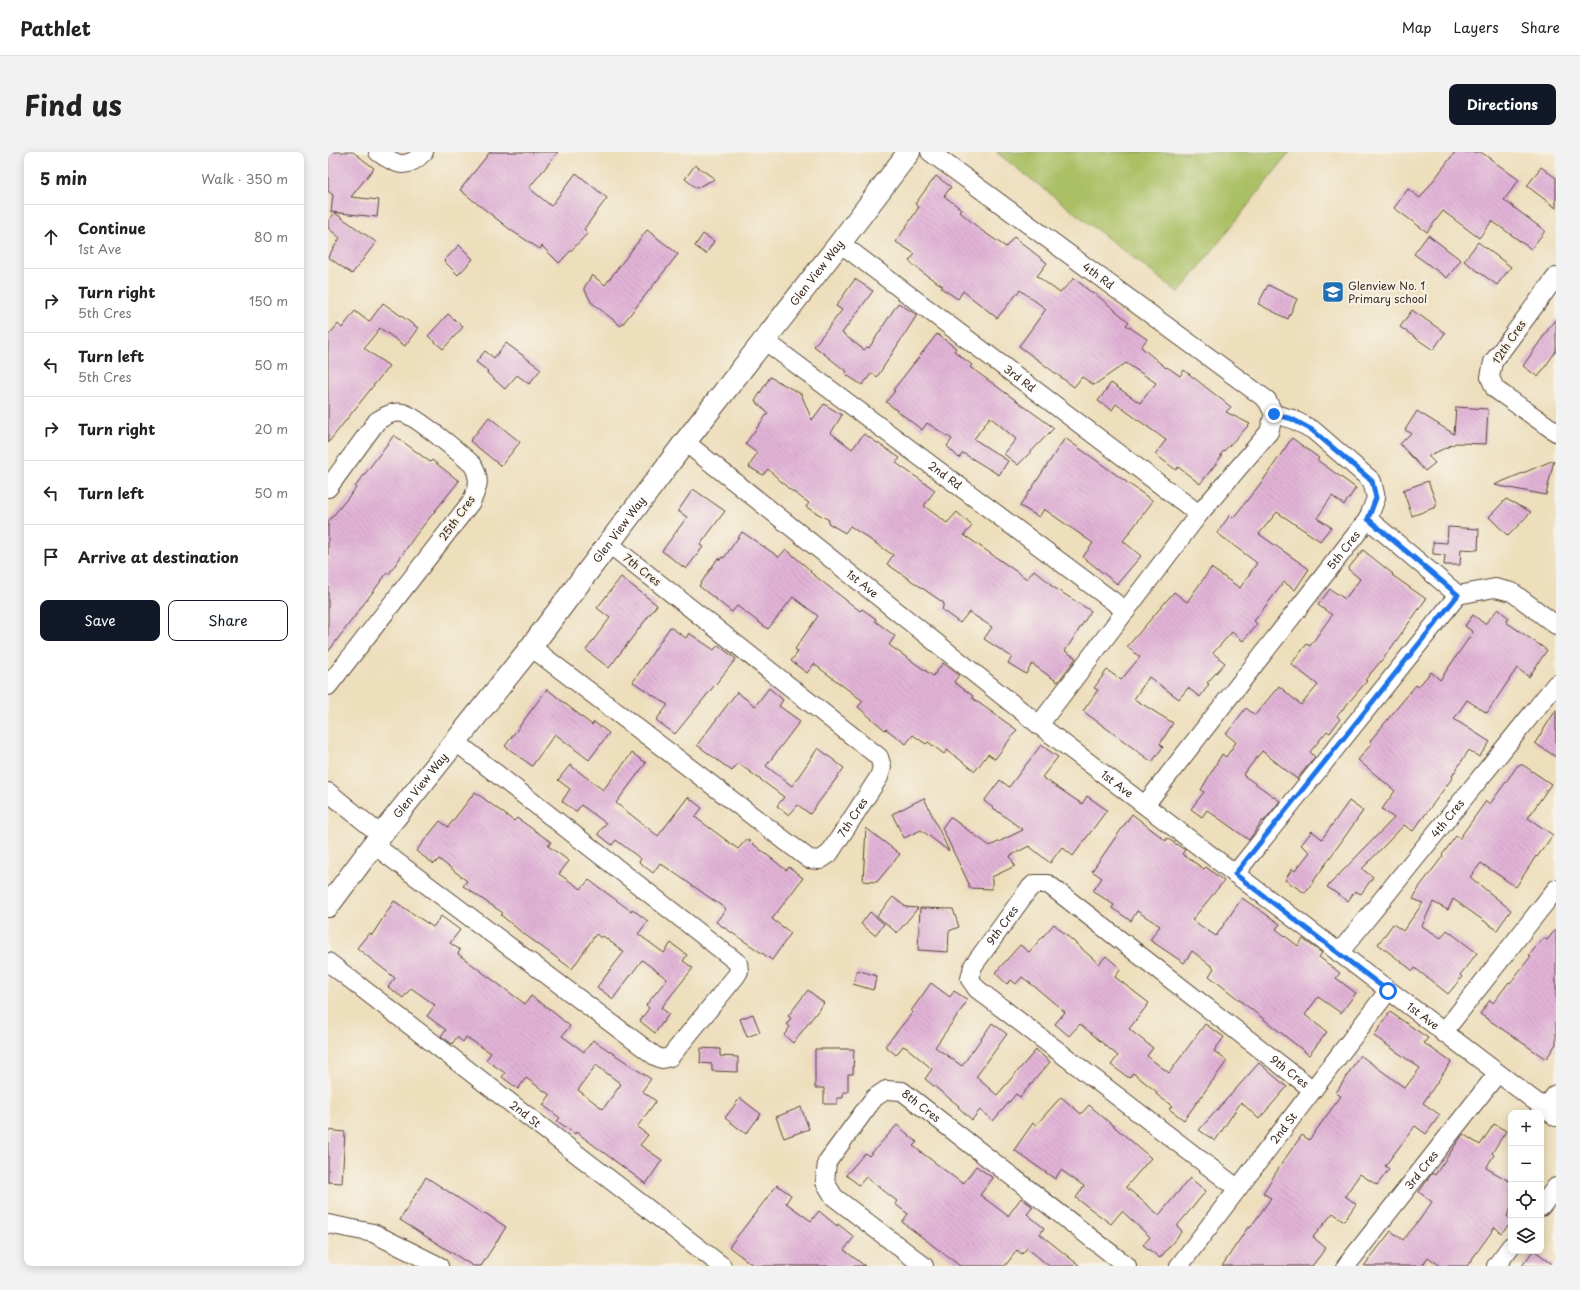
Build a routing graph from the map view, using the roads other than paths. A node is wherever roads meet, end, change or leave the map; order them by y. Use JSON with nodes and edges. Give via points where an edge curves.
{"nodes":[{"id":1,"x":378,"y":152,"type":"edge"},
{"id":2,"x":424,"y":152,"type":"edge"},
{"id":3,"x":909,"y":152,"type":"edge"},
{"id":4,"x":930,"y":152,"type":"edge"},
{"id":5,"x":840,"y":243,"type":"junction"},
{"id":6,"x":1556,"y":277,"type":"edge"},
{"id":7,"x":764,"y":340,"type":"junction"},
{"id":8,"x":1270,"y":407,"type":"junction"},
{"id":9,"x":1556,"y":432,"type":"edge"},
{"id":10,"x":685,"y":442,"type":"junction"},
{"id":11,"x":328,"y":488,"type":"edge"},
{"id":12,"x":1200,"y":514,"type":"junction"},
{"id":13,"x":1368,"y":519,"type":"junction"},
{"id":14,"x":608,"y":543,"type":"junction"},
{"id":15,"x":1458,"y":595,"type":"junction"},
{"id":16,"x":1126,"y":611,"type":"junction"},
{"id":17,"x":1556,"y":625,"type":"edge"},
{"id":18,"x":531,"y":647,"type":"junction"},
{"id":19,"x":1556,"y":684,"type":"edge"},
{"id":20,"x":328,"y":686,"type":"edge"},
{"id":21,"x":1039,"y":725,"type":"junction"},
{"id":22,"x":456,"y":742,"type":"junction"},
{"id":23,"x":328,"y":792,"type":"edge"},
{"id":24,"x":1144,"y":805,"type":"junction"},
{"id":25,"x":377,"y":840,"type":"junction"},
{"id":26,"x":1235,"y":874,"type":"junction"},
{"id":27,"x":1556,"y":889,"type":"edge"},
{"id":28,"x":328,"y":906,"type":"edge"},
{"id":29,"x":1339,"y":953,"type":"junction"},
{"id":30,"x":328,"y":962,"type":"edge"},
{"id":31,"x":1388,"y":991,"type":"junction"},
{"id":32,"x":1443,"y":1033,"type":"junction"},
{"id":33,"x":1497,"y":1074,"type":"junction"},
{"id":34,"x":1313,"y":1090,"type":"junction"},
{"id":35,"x":1556,"y":1094,"type":"edge"},
{"id":36,"x":1551,"y":1113,"type":"edge"},
{"id":37,"x":1556,"y":1187,"type":"edge"},
{"id":38,"x":1237,"y":1188,"type":"junction"},
{"id":39,"x":1544,"y":1203,"type":"edge"},
{"id":40,"x":328,"y":1224,"type":"edge"},
{"id":41,"x":1508,"y":1250,"type":"edge"},
{"id":42,"x":438,"y":1266,"type":"edge"},
{"id":43,"x":722,"y":1266,"type":"edge"},
{"id":44,"x":924,"y":1266,"type":"edge"},
{"id":45,"x":1127,"y":1266,"type":"edge"},
{"id":46,"x":1179,"y":1266,"type":"edge"},
{"id":47,"x":1346,"y":1266,"type":"edge"},
{"id":48,"x":1496,"y":1266,"type":"edge"}],
"edges":[{"from":1,"to":2,"type":"street","via":[[391,161],[405,164],[415,161]]},
{"from":3,"to":5,"type":"street","name":"Glen View Way"},
{"from":4,"to":8,"type":"street","name":"4th Rd"},
{"from":5,"to":7,"type":"street","name":"Glen View Way"},
{"from":5,"to":12,"type":"street","name":"3rd Rd"},
{"from":6,"to":9,"type":"street","name":"12th Cres","via":[[1493,362],[1490,377],[1495,389]]},
{"from":7,"to":10,"type":"street","name":"Glen View Way"},
{"from":7,"to":16,"type":"street","name":"2nd Rd"},
{"from":8,"to":12,"type":"street","via":[[1269,432]]},
{"from":8,"to":13,"type":"street","name":"4th Rd","via":[[1312,430],[1372,481],[1376,498]]},
{"from":10,"to":14,"type":"street","name":"Glen View Way"},
{"from":10,"to":21,"type":"street","name":"1st Ave"},
{"from":11,"to":20,"type":"street","name":"25th Cres","via":[[377,422],[388,414],[403,413],[415,419],[473,465],[479,476],[479,487],[471,502]]},
{"from":12,"to":16,"type":"street"},
{"from":13,"to":15,"type":"street"},
{"from":13,"to":24,"type":"street","name":"5th Cres"},
{"from":14,"to":18,"type":"street","name":"Glen View Way"},
{"from":14,"to":18,"type":"street","name":"7th Cres","via":[[879,757],[882,767],[879,777],[829,854],[820,860],[809,858]]},
{"from":15,"to":17,"type":"street","via":[[1495,588],[1512,592]]},
{"from":15,"to":26,"type":"street"},
{"from":16,"to":21,"type":"street"},
{"from":18,"to":22,"type":"street","name":"Glen View Way"},
{"from":19,"to":29,"type":"street","name":"4th Cres"},
{"from":21,"to":24,"type":"street","name":"1st Ave"},
{"from":22,"to":25,"type":"street","name":"Glen View Way"},
{"from":22,"to":25,"type":"street","via":[[738,963],[739,971],[736,976],[670,1057],[662,1059]]},
{"from":23,"to":25,"type":"street"},
{"from":24,"to":26,"type":"street","name":"1st Ave"},
{"from":25,"to":28,"type":"street","name":"Glen View Way"},
{"from":26,"to":29,"type":"street","name":"1st Ave"},
{"from":27,"to":32,"type":"street"},
{"from":29,"to":31,"type":"street","name":"1st Ave"},
{"from":30,"to":43,"type":"street","name":"2nd St"},
{"from":31,"to":32,"type":"street","name":"1st Ave"},
{"from":31,"to":34,"type":"street","name":"2nd St"},
{"from":32,"to":33,"type":"street","name":"1st Ave"},
{"from":33,"to":36,"type":"street","name":"1st Ave"},
{"from":33,"to":47,"type":"street","name":"3rd Cres"},
{"from":34,"to":38,"type":"street","name":"2nd St"},
{"from":34,"to":38,"type":"street","name":"9th Cres","via":[[1048,884],[1034,884],[1028,890],[973,966],[970,979],[977,989]]},
{"from":35,"to":36,"type":"street"},
{"from":37,"to":39,"type":"street"},
{"from":38,"to":46,"type":"street","name":"2nd St"},
{"from":40,"to":42,"type":"street","via":[[373,1233]]},
{"from":41,"to":48,"type":"street"},
{"from":44,"to":45,"type":"street","name":"8th Cres","via":[[834,1197],[825,1182],[827,1162],[874,1098],[886,1090],[902,1091]]}]}
